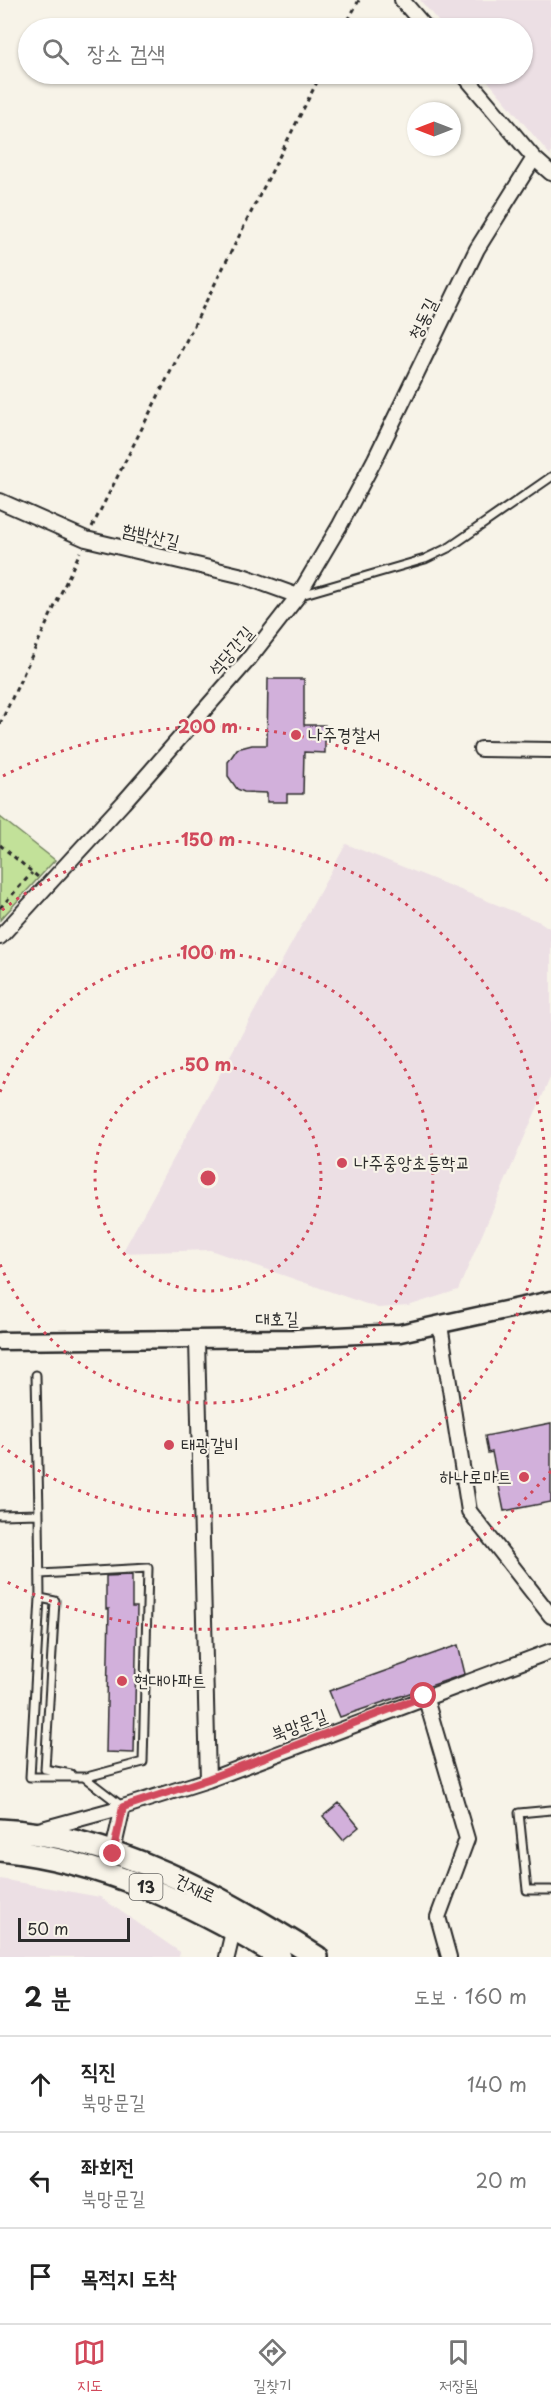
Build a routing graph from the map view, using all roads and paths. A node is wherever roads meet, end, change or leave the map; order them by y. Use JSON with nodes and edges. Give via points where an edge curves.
{"nodes":[{"id":1,"x":359,"y":0,"type":"edge"},
{"id":2,"x":402,"y":0,"type":"edge"},
{"id":3,"x":349,"y":18,"type":"edge"},
{"id":4,"x":417,"y":18,"type":"edge"},
{"id":5,"x":316,"y":84,"type":"edge"},
{"id":6,"x":471,"y":84,"type":"edge"},
{"id":7,"x":534,"y":158,"type":"junction"},
{"id":8,"x":551,"y":172,"type":"edge"},
{"id":9,"x":551,"y":477,"type":"edge"},
{"id":10,"x":0,"y":501,"type":"edge"},
{"id":11,"x":86,"y":539,"type":"junction"},
{"id":12,"x":297,"y":596,"type":"junction"},
{"id":13,"x":0,"y":724,"type":"edge"},
{"id":14,"x":481,"y":749,"type":"dead end"},
{"id":15,"x":551,"y":750,"type":"edge"},
{"id":16,"x":0,"y":845,"type":"edge"},
{"id":17,"x":32,"y":873,"type":"junction"},
{"id":18,"x":46,"y":884,"type":"junction"},
{"id":19,"x":0,"y":908,"type":"edge"},
{"id":20,"x":0,"y":937,"type":"edge"},
{"id":21,"x":551,"y":1300,"type":"edge"},
{"id":22,"x":440,"y":1325,"type":"junction"},
{"id":23,"x":197,"y":1340,"type":"junction"},
{"id":24,"x":0,"y":1341,"type":"edge"},
{"id":25,"x":36,"y":1375,"type":"dead end"},
{"id":26,"x":39,"y":1514,"type":"junction"},
{"id":27,"x":0,"y":1515,"type":"edge"},
{"id":28,"x":40,"y":1574,"type":"junction"},
{"id":29,"x":40,"y":1598,"type":"junction"},
{"id":30,"x":551,"y":1616,"type":"edge"},
{"id":31,"x":551,"y":1651,"type":"edge"},
{"id":32,"x":424,"y":1696,"type":"junction"},
{"id":33,"x":87,"y":1777,"type":"junction"},
{"id":34,"x":208,"y":1779,"type":"junction"},
{"id":35,"x":123,"y":1807,"type":"junction"},
{"id":36,"x":551,"y":1810,"type":"edge"},
{"id":37,"x":0,"y":1830,"type":"edge"},
{"id":38,"x":30,"y":1832,"type":"junction"},
{"id":39,"x":0,"y":1850,"type":"edge"},
{"id":40,"x":110,"y":1863,"type":"junction"},
{"id":41,"x":551,"y":1890,"type":"edge"},
{"id":42,"x":236,"y":1919,"type":"junction"},
{"id":43,"x":226,"y":1957,"type":"edge"},
{"id":44,"x":280,"y":1957,"type":"edge"},
{"id":45,"x":317,"y":1957,"type":"edge"},
{"id":46,"x":449,"y":1957,"type":"edge"}],
"edges":[{"from":1,"to":3,"type":"path"},
{"from":2,"to":4,"type":"street"},
{"from":5,"to":11,"type":"path"},
{"from":6,"to":7,"type":"street"},
{"from":7,"to":8,"type":"street"},
{"from":7,"to":12,"type":"street","name":"청동길","via":[[477,249],[375,459]]},
{"from":9,"to":12,"type":"lane","via":[[450,548],[425,559]]},
{"from":10,"to":11,"type":"street","name":"함박산길"},
{"from":11,"to":12,"type":"street","name":"함박산길","via":[[243,576]]},
{"from":11,"to":13,"type":"path"},
{"from":12,"to":18,"type":"street","name":"석당간길","via":[[248,660],[147,776]]},
{"from":14,"to":15,"type":"street"},
{"from":16,"to":17,"type":"path"},
{"from":17,"to":18,"type":"path"},
{"from":17,"to":19,"type":"path"},
{"from":18,"to":20,"type":"street","name":"석당간길"},
{"from":21,"to":22,"type":"street","name":"대호길"},
{"from":22,"to":23,"type":"street","name":"대호길","via":[[391,1333]]},
{"from":22,"to":30,"type":"street","via":[[469,1511]]},
{"from":23,"to":24,"type":"street","name":"대호길"},
{"from":23,"to":34,"type":"street"},
{"from":25,"to":26,"type":"lane"},
{"from":26,"to":27,"type":"lane"},
{"from":26,"to":28,"type":"lane"},
{"from":28,"to":29,"type":"lane"},
{"from":28,"to":33,"type":"lane","via":[[148,1568],[143,1762]]},
{"from":29,"to":33,"type":"lane","via":[[55,1600],[45,1769]]},
{"from":29,"to":33,"type":"lane","via":[[30,1778]]},
{"from":31,"to":32,"type":"street","name":"북망문길"},
{"from":32,"to":34,"type":"street","name":"북망문길"},
{"from":32,"to":46,"type":"street","via":[[467,1839],[438,1917]]},
{"from":33,"to":35,"type":"lane"},
{"from":34,"to":35,"type":"street","name":"북망문길"},
{"from":35,"to":38,"type":"street","name":"건재로"},
{"from":35,"to":40,"type":"street"},
{"from":36,"to":41,"type":"lane","via":[[519,1813],[527,1890]]},
{"from":37,"to":38,"type":"main road","name":"건재로","number":"13"},
{"from":38,"to":40,"type":"main road","name":"건재로","number":"13"},
{"from":39,"to":40,"type":"main road","name":"건재로","number":"13"},
{"from":40,"to":42,"type":"main road","name":"건재로","number":"13","via":[[178,1900]]},
{"from":42,"to":43,"type":"street"},
{"from":42,"to":44,"type":"main road","name":"건재로","number":"13"},
{"from":42,"to":45,"type":"main road","name":"건재로","number":"13"}]}
